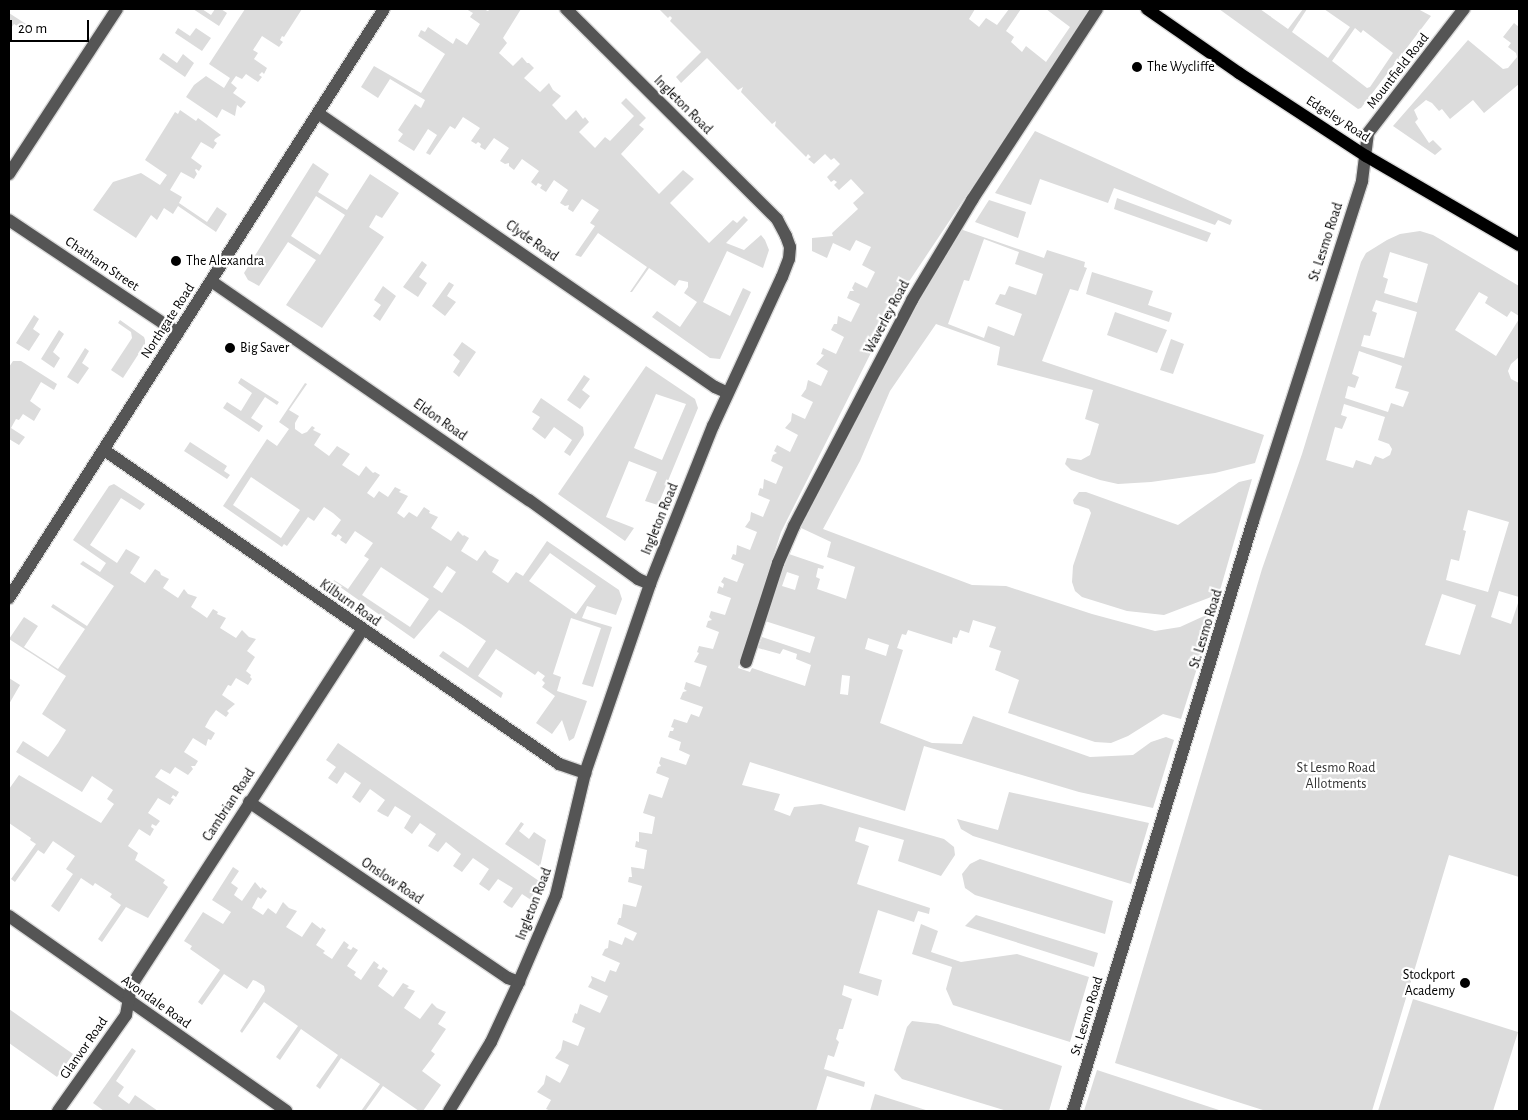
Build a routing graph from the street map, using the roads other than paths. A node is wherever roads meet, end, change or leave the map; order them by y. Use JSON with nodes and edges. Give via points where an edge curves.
{"nodes":[{"id":1,"x":117,"y":9,"type":"edge"},
{"id":2,"x":384,"y":9,"type":"edge"},
{"id":3,"x":566,"y":9,"type":"edge"},
{"id":4,"x":1097,"y":9,"type":"edge"},
{"id":5,"x":1147,"y":9,"type":"edge"},
{"id":6,"x":1464,"y":9,"type":"edge"},
{"id":7,"x":319,"y":114,"type":"junction"},
{"id":8,"x":1366,"y":156,"type":"junction"},
{"id":9,"x":9,"y":174,"type":"edge"},
{"id":10,"x":9,"y":220,"type":"edge"},
{"id":11,"x":1519,"y":245,"type":"edge"},
{"id":12,"x":211,"y":282,"type":"junction"},
{"id":13,"x":178,"y":333,"type":"junction"},
{"id":14,"x":728,"y":393,"type":"junction"},
{"id":15,"x":104,"y":450,"type":"junction"},
{"id":16,"x":650,"y":584,"type":"junction"},
{"id":17,"x":9,"y":598,"type":"edge"},
{"id":18,"x":362,"y":630,"type":"junction"},
{"id":19,"x":746,"y":662,"type":"dead end"},
{"id":20,"x":585,"y":773,"type":"junction"},
{"id":21,"x":249,"y":802,"type":"junction"},
{"id":22,"x":9,"y":916,"type":"edge"},
{"id":23,"x":519,"y":982,"type":"junction"},
{"id":24,"x":128,"y":1000,"type":"junction"},
{"id":25,"x":58,"y":1111,"type":"edge"},
{"id":26,"x":286,"y":1111,"type":"edge"},
{"id":27,"x":449,"y":1111,"type":"edge"},
{"id":28,"x":1073,"y":1111,"type":"edge"}],
"edges":[{"from":1,"to":9,"type":"street"},
{"from":2,"to":7,"type":"street","name":"Northgate Road"},
{"from":3,"to":14,"type":"street","name":"Ingleton Road","via":[[777,219],[786,236],[790,247],[789,259]]},
{"from":4,"to":19,"type":"street","name":"Waverley Road","via":[[972,200],[912,300],[794,526],[778,563]]},
{"from":5,"to":8,"type":"main road","name":"Edgeley Road"},
{"from":6,"to":8,"type":"street","name":"Mountfield Road","via":[[1368,133]]},
{"from":7,"to":12,"type":"street","name":"Northgate Road"},
{"from":7,"to":14,"type":"street","name":"Clyde Road"},
{"from":8,"to":11,"type":"main road","name":"Edgeley Road"},
{"from":8,"to":28,"type":"street","name":"St. Lesmo Road","via":[[1362,181],[1253,521]]},
{"from":10,"to":13,"type":"street","name":"Chatham Street"},
{"from":12,"to":13,"type":"street","name":"Northgate Road"},
{"from":12,"to":16,"type":"street","name":"Eldon Road","via":[[638,579]]},
{"from":13,"to":15,"type":"street","name":"Northgate Road"},
{"from":14,"to":16,"type":"street","name":"Ingleton Road"},
{"from":15,"to":17,"type":"street","name":"Northgate Road"},
{"from":15,"to":18,"type":"street","name":"Kilburn Road"},
{"from":16,"to":20,"type":"street","name":"Ingleton Road"},
{"from":18,"to":20,"type":"street","name":"Kilburn Road","via":[[559,764]]},
{"from":18,"to":21,"type":"street","name":"Cambrian Road"},
{"from":20,"to":23,"type":"street","name":"Ingleton Road","via":[[558,888]]},
{"from":21,"to":23,"type":"street","name":"Onslow Road","via":[[508,978]]},
{"from":21,"to":24,"type":"street","name":"Cambrian Road","via":[[131,986]]},
{"from":22,"to":24,"type":"street","name":"Avondale Road"},
{"from":23,"to":27,"type":"street","name":"Ingleton Road","via":[[490,1042]]},
{"from":24,"to":25,"type":"street","name":"Glanvor Road","via":[[126,1014]]},
{"from":24,"to":26,"type":"street","name":"Avondale Road"}]}
